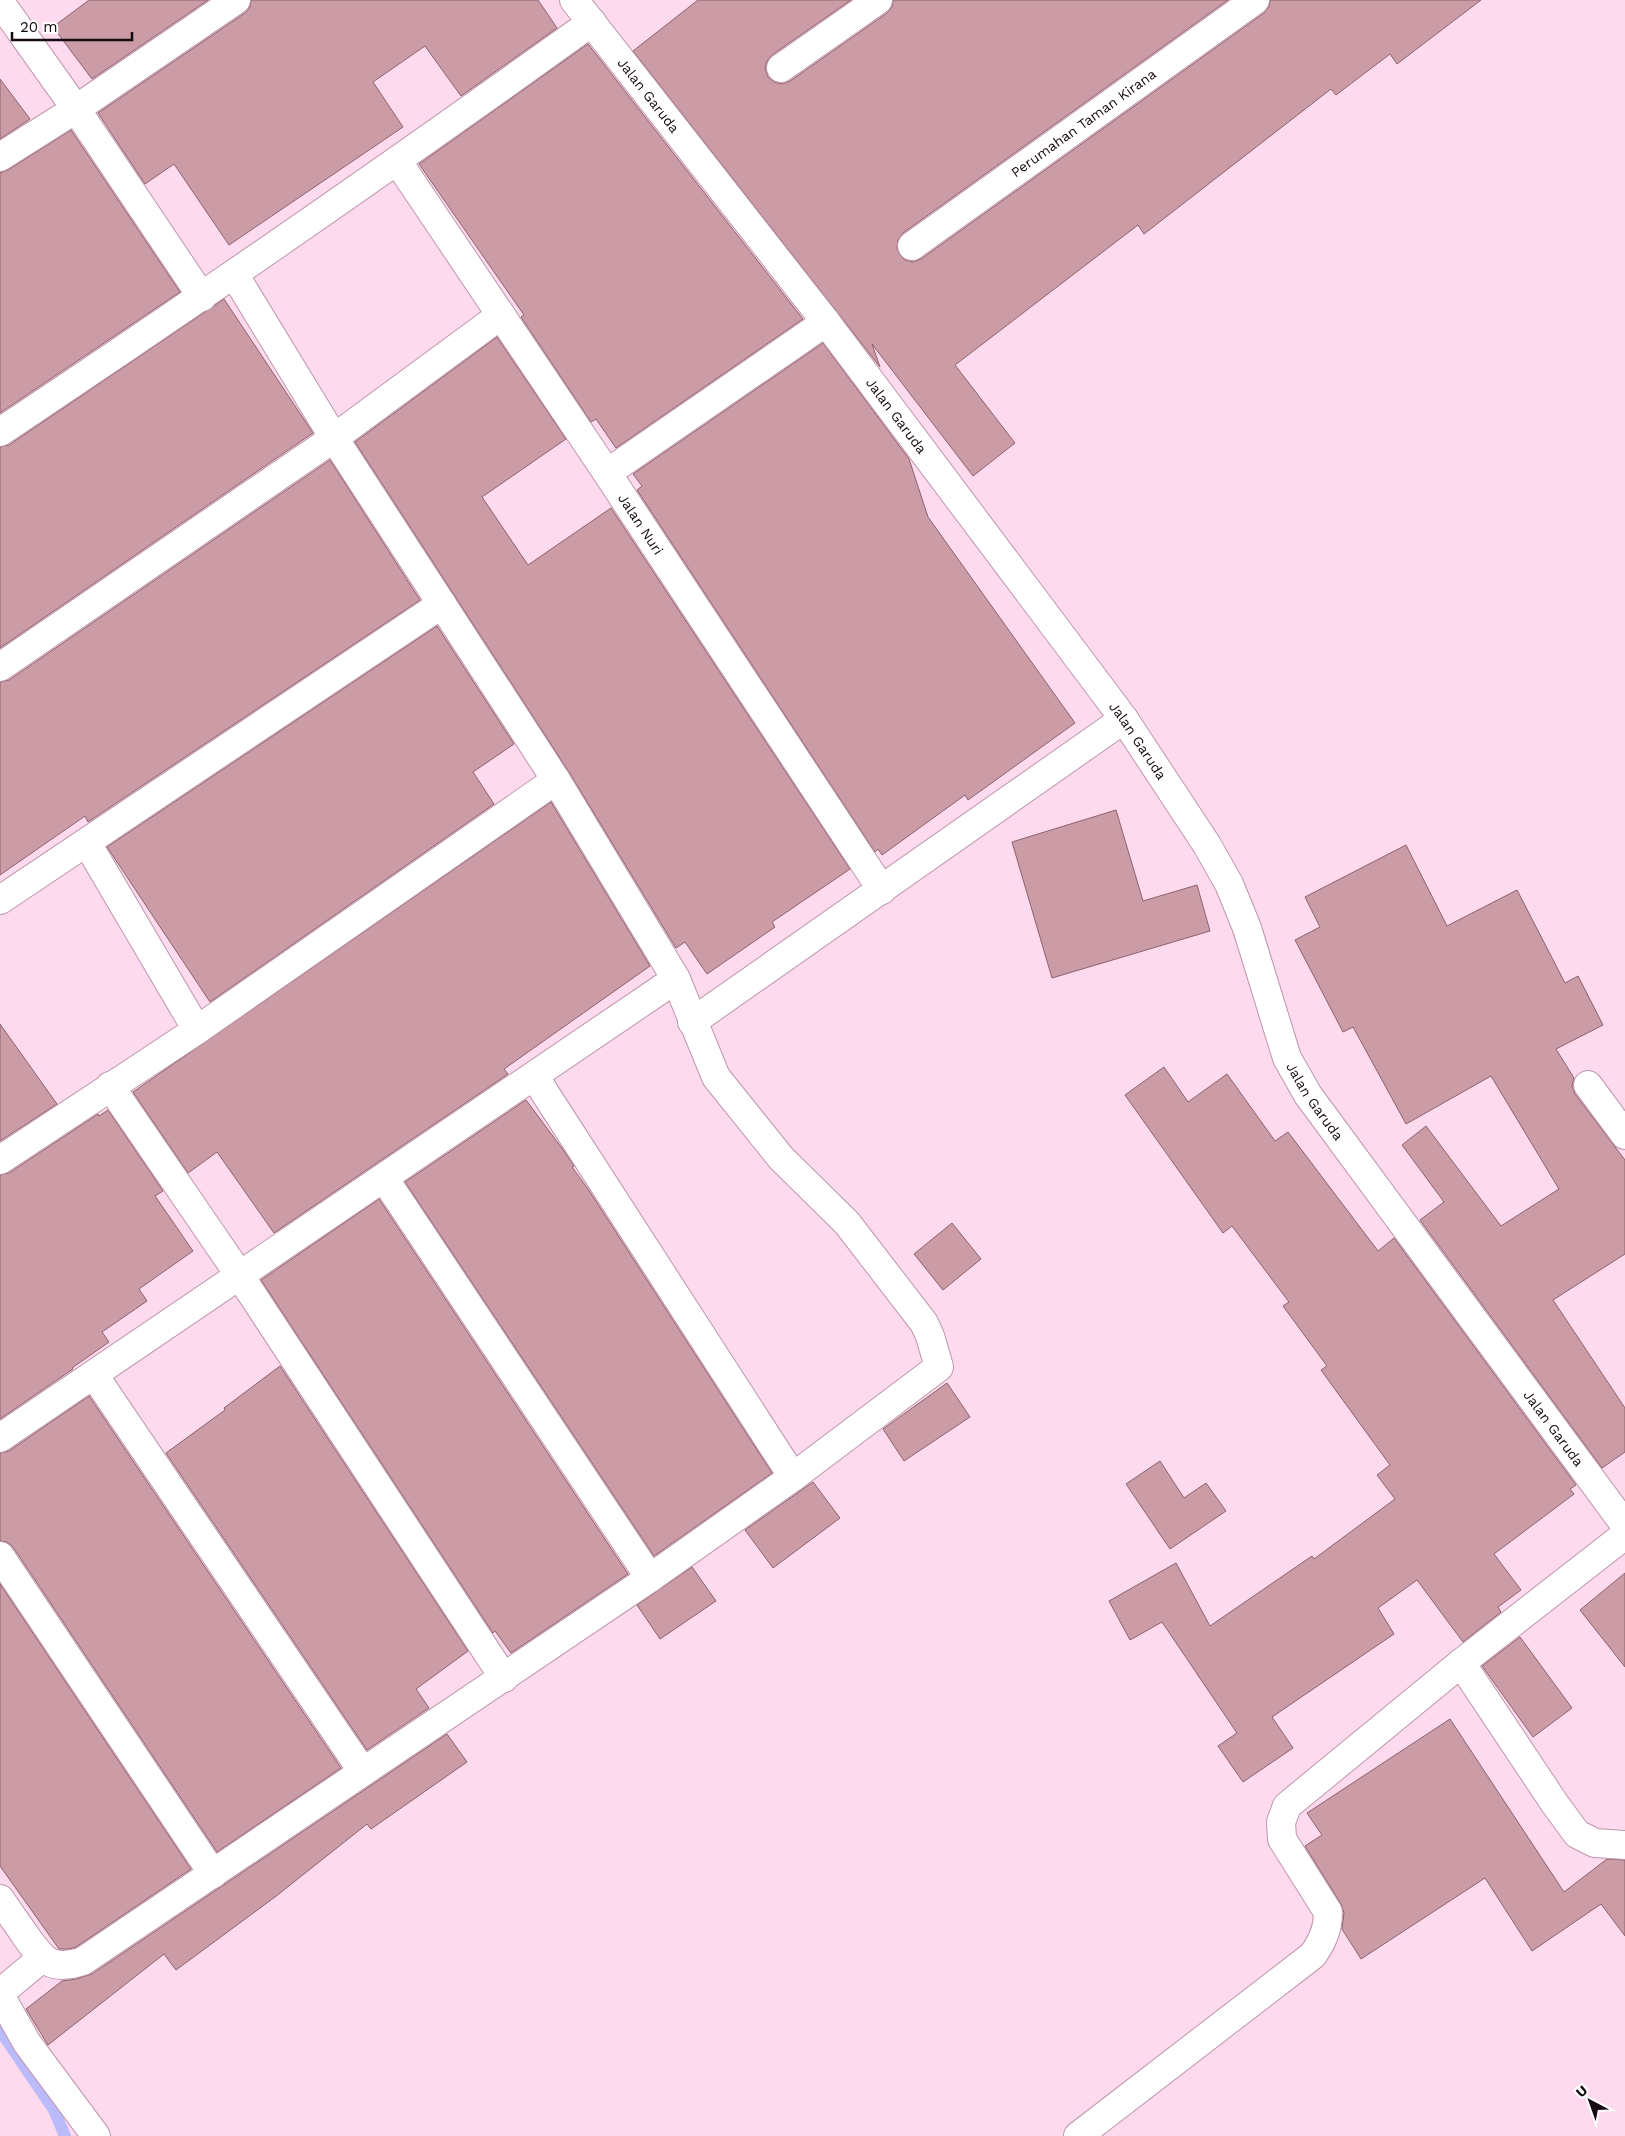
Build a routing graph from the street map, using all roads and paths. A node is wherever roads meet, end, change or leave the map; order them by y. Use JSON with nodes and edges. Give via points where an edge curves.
{"nodes":[{"id":1,"x":236,"y":0,"type":"edge"},
{"id":2,"x":574,"y":0,"type":"edge"},
{"id":3,"x":878,"y":0,"type":"edge"},
{"id":4,"x":1255,"y":0,"type":"edge"},
{"id":5,"x":0,"y":2,"type":"edge"},
{"id":6,"x":592,"y":22,"type":"junction"},
{"id":7,"x":781,"y":68,"type":"dead end"},
{"id":8,"x":76,"y":109,"type":"junction"},
{"id":9,"x":0,"y":157,"type":"edge"},
{"id":10,"x":398,"y":162,"type":"junction"},
{"id":11,"x":912,"y":246,"type":"dead end"},
{"id":12,"x":234,"y":274,"type":"junction"},
{"id":13,"x":202,"y":297,"type":"junction"},
{"id":14,"x":501,"y":316,"type":"junction"},
{"id":15,"x":826,"y":322,"type":"junction"},
{"id":16,"x":0,"y":432,"type":"edge"},
{"id":17,"x":334,"y":438,"type":"junction"},
{"id":18,"x":607,"y":473,"type":"junction"},
{"id":19,"x":442,"y":604,"type":"junction"},
{"id":20,"x":0,"y":667,"type":"edge"},
{"id":21,"x":1124,"y":719,"type":"junction"},
{"id":22,"x":556,"y":780,"type":"junction"},
{"id":23,"x":87,"y":844,"type":"junction"},
{"id":24,"x":882,"y":890,"type":"junction"},
{"id":25,"x":0,"y":900,"type":"edge"},
{"id":26,"x":676,"y":980,"type":"junction"},
{"id":27,"x":692,"y":1022,"type":"junction"},
{"id":28,"x":197,"y":1030,"type":"junction"},
{"id":29,"x":534,"y":1076,"type":"junction"},
{"id":30,"x":1588,"y":1085,"type":"dead end"},
{"id":31,"x":110,"y":1086,"type":"junction"},
{"id":32,"x":1625,"y":1135,"type":"edge"},
{"id":33,"x":0,"y":1160,"type":"edge"},
{"id":34,"x":384,"y":1178,"type":"junction"},
{"id":35,"x":240,"y":1276,"type":"junction"},
{"id":36,"x":94,"y":1375,"type":"junction"},
{"id":37,"x":0,"y":1438,"type":"edge"},
{"id":38,"x":792,"y":1477,"type":"junction"},
{"id":39,"x":1625,"y":1525,"type":"edge"},
{"id":40,"x":1625,"y":1535,"type":"edge"},
{"id":41,"x":0,"y":1556,"type":"edge"},
{"id":42,"x":650,"y":1578,"type":"junction"},
{"id":43,"x":1462,"y":1663,"type":"junction"},
{"id":44,"x":504,"y":1678,"type":"junction"},
{"id":45,"x":363,"y":1772,"type":"junction"},
{"id":46,"x":1625,"y":1845,"type":"edge"},
{"id":47,"x":213,"y":1874,"type":"junction"},
{"id":48,"x":0,"y":1899,"type":"edge"},
{"id":49,"x":42,"y":1958,"type":"junction"},
{"id":50,"x":0,"y":1994,"type":"edge"},
{"id":51,"x":96,"y":2136,"type":"edge"},
{"id":52,"x":1078,"y":2136,"type":"edge"}],
"edges":[{"from":1,"to":8,"type":"street"},
{"from":2,"to":6,"type":"street","name":"Jalan Garuda"},
{"from":3,"to":7,"type":"street"},
{"from":4,"to":11,"type":"street","name":"Perumahan Taman Kirana"},
{"from":5,"to":8,"type":"street"},
{"from":6,"to":10,"type":"street"},
{"from":6,"to":15,"type":"street","name":"Jalan Garuda"},
{"from":8,"to":9,"type":"street"},
{"from":8,"to":13,"type":"street"},
{"from":10,"to":12,"type":"street"},
{"from":10,"to":14,"type":"street","name":"Jalan Nuri"},
{"from":12,"to":13,"type":"street"},
{"from":12,"to":17,"type":"street"},
{"from":13,"to":16,"type":"street"},
{"from":14,"to":17,"type":"street"},
{"from":14,"to":18,"type":"street","name":"Jalan Nuri"},
{"from":15,"to":18,"type":"street"},
{"from":15,"to":21,"type":"street","name":"Jalan Garuda"},
{"from":17,"to":19,"type":"street"},
{"from":17,"to":20,"type":"street"},
{"from":18,"to":24,"type":"street","name":"Jalan Nuri"},
{"from":19,"to":22,"type":"street"},
{"from":19,"to":23,"type":"street"},
{"from":21,"to":24,"type":"street"},
{"from":21,"to":39,"type":"street","name":"Jalan Garuda","via":[[1229,884],[1247,928],[1287,1058],[1308,1096]]},
{"from":22,"to":26,"type":"street"},
{"from":22,"to":28,"type":"street"},
{"from":23,"to":25,"type":"street"},
{"from":23,"to":28,"type":"street"},
{"from":24,"to":27,"type":"street"},
{"from":26,"to":27,"type":"street"},
{"from":26,"to":29,"type":"street"},
{"from":27,"to":38,"type":"street","via":[[716,1077],[781,1158],[847,1224],[924,1323],[939,1367]]},
{"from":28,"to":31,"type":"street"},
{"from":29,"to":34,"type":"street"},
{"from":29,"to":38,"type":"street"},
{"from":30,"to":32,"type":"street"},
{"from":31,"to":33,"type":"street"},
{"from":31,"to":35,"type":"street"},
{"from":34,"to":35,"type":"street"},
{"from":34,"to":42,"type":"street"},
{"from":35,"to":36,"type":"street"},
{"from":35,"to":44,"type":"street"},
{"from":36,"to":37,"type":"street"},
{"from":36,"to":45,"type":"street"},
{"from":38,"to":42,"type":"street"},
{"from":40,"to":43,"type":"street"},
{"from":41,"to":47,"type":"street"},
{"from":42,"to":44,"type":"street"},
{"from":43,"to":46,"type":"street","via":[[1577,1834],[1595,1843]]},
{"from":43,"to":52,"type":"street","via":[[1287,1806],[1281,1822],[1282,1839],[1328,1912],[1323,1940],[1313,1955]]},
{"from":44,"to":45,"type":"street"},
{"from":45,"to":47,"type":"street"},
{"from":47,"to":49,"type":"street","via":[[83,1961],[70,1966]]},
{"from":48,"to":49,"type":"street"},
{"from":49,"to":50,"type":"street"},
{"from":50,"to":51,"type":"street","via":[[27,2043]]}]}
